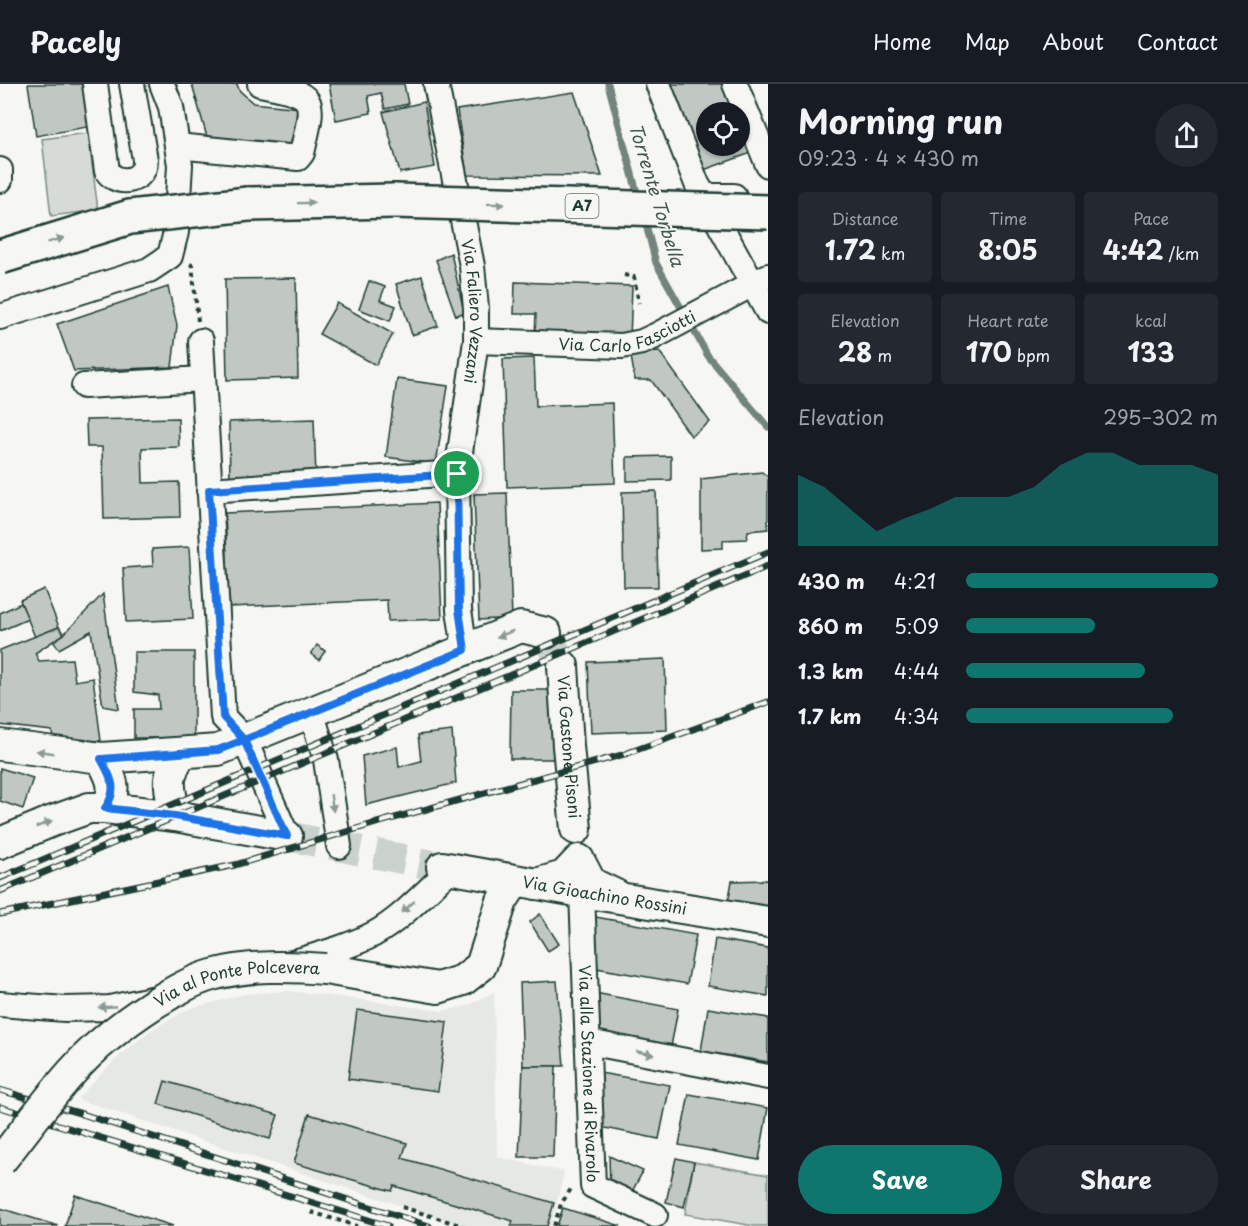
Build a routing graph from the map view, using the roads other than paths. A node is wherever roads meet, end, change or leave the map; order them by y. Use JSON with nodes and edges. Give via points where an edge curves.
{"nodes":[{"id":1,"x":95,"y":84,"type":"edge"},
{"id":2,"x":132,"y":84,"type":"edge"},
{"id":3,"x":162,"y":84,"type":"edge"},
{"id":4,"x":260,"y":84,"type":"edge"},
{"id":5,"x":436,"y":84,"type":"edge"},
{"id":6,"x":658,"y":84,"type":"edge"},
{"id":7,"x":735,"y":84,"type":"edge"},
{"id":8,"x":177,"y":146,"type":"junction"},
{"id":9,"x":768,"y":165,"type":"edge"},
{"id":10,"x":0,"y":170,"type":"edge"},
{"id":11,"x":0,"y":180,"type":"edge"},
{"id":12,"x":704,"y":196,"type":"junction"},
{"id":13,"x":768,"y":197,"type":"edge"},
{"id":14,"x":768,"y":212,"type":"edge"},
{"id":15,"x":0,"y":257,"type":"edge"},
{"id":16,"x":757,"y":292,"type":"edge"},
{"id":17,"x":0,"y":317,"type":"edge"},
{"id":18,"x":201,"y":341,"type":"road end"},
{"id":19,"x":476,"y":341,"type":"junction"},
{"id":20,"x":203,"y":379,"type":"junction"},
{"id":21,"x":84,"y":386,"type":"dead end"},
{"id":22,"x":457,"y":474,"type":"junction"},
{"id":23,"x":209,"y":490,"type":"junction"},
{"id":24,"x":546,"y":633,"type":"dead end"},
{"id":25,"x":465,"y":650,"type":"junction"},
{"id":26,"x":563,"y":666,"type":"tunnel mouth"},
{"id":27,"x":311,"y":711,"type":"junction"},
{"id":28,"x":244,"y":740,"type":"junction"},
{"id":29,"x":0,"y":745,"type":"edge"},
{"id":30,"x":181,"y":753,"type":"junction"},
{"id":31,"x":95,"y":758,"type":"junction"},
{"id":32,"x":97,"y":808,"type":"junction"},
{"id":33,"x":175,"y":816,"type":"junction"},
{"id":34,"x":576,"y":829,"type":"dead end"},
{"id":35,"x":287,"y":836,"type":"joint"},
{"id":36,"x":0,"y":843,"type":"edge"},
{"id":37,"x":339,"y":846,"type":"dead end"},
{"id":38,"x":447,"y":868,"type":"joint"},
{"id":39,"x":526,"y":882,"type":"junction"},
{"id":40,"x":582,"y":892,"type":"junction"},
{"id":41,"x":623,"y":898,"type":"junction"},
{"id":42,"x":768,"y":922,"type":"edge"},
{"id":43,"x":0,"y":1004,"type":"edge"},
{"id":44,"x":588,"y":1042,"type":"junction"},
{"id":45,"x":768,"y":1077,"type":"edge"},
{"id":46,"x":0,"y":1162,"type":"edge"},
{"id":47,"x":656,"y":1215,"type":"dead end"}],
"edges":[{"from":1,"to":2,"type":"street","via":[[107,171],[111,178],[121,181],[144,170],[146,160]]},
{"from":3,"to":8,"type":"street","via":[[171,107]]},
{"from":4,"to":8,"type":"street","via":[[296,91],[309,103],[312,113],[298,158]]},
{"from":5,"to":19,"type":"street","name":"Via Faliero Vezzani","via":[[472,266]]},
{"from":6,"to":12,"type":"street"},
{"from":7,"to":9,"type":"street"},
{"from":8,"to":17,"type":"street","via":[[180,165],[176,232],[170,256],[149,270]]},
{"from":10,"to":11,"type":"street"},
{"from":12,"to":13,"type":"street"},
{"from":12,"to":16,"type":"street"},
{"from":15,"to":14,"type":"highway","number":"A7","one_way":true,"bridge":true,"via":[[130,217],[248,204],[395,201]]},
{"from":16,"to":19,"type":"street","name":"Via Carlo Fasciotti","via":[[642,342],[622,346]]},
{"from":18,"to":20,"type":"street"},
{"from":19,"to":22,"type":"street","name":"Via Faliero Vezzani"},
{"from":20,"to":21,"type":"street"},
{"from":20,"to":23,"type":"street"},
{"from":22,"to":23,"type":"street"},
{"from":22,"to":25,"type":"street","name":"Via Faliero Vezzani","via":[[459,610]]},
{"from":23,"to":28,"type":"street","via":[[223,717]]},
{"from":24,"to":25,"type":"main road","one_way":true,"via":[[521,627]]},
{"from":25,"to":27,"type":"main road"},
{"from":26,"to":34,"type":"main road","name":"Via Gastone Pisoni"},
{"from":27,"to":28,"type":"main road"},
{"from":27,"to":37,"type":"street","one_way":true,"via":[[326,760]]},
{"from":28,"to":30,"type":"main road","via":[[218,750]]},
{"from":28,"to":35,"type":"street"},
{"from":31,"to":29,"type":"main road","one_way":true},
{"from":30,"to":31,"type":"main road"},
{"from":30,"to":33,"type":"main road","via":[[168,778]]},
{"from":31,"to":32,"type":"main road","via":[[113,780],[112,799]]},
{"from":32,"to":33,"type":"main road"},
{"from":36,"to":32,"type":"main road","one_way":true},
{"from":33,"to":35,"type":"main road"},
{"from":38,"to":39,"type":"main road","name":"Via Gioachino Rossini"},
{"from":38,"to":43,"type":"street","one_way":true,"via":[[401,914],[374,933],[323,954],[110,1008]]},
{"from":39,"to":40,"type":"main road","name":"Via Gioachino Rossini"},
{"from":39,"to":41,"type":"main road","via":[[564,876],[579,860],[591,883]]},
{"from":39,"to":46,"type":"main road","name":"Via al Ponte Polcevera","bridge":true,"via":[[502,901],[481,966],[464,980],[438,988],[287,966],[239,970],[184,985],[110,1035],[72,1072]]},
{"from":40,"to":41,"type":"main road","name":"Via Gioachino Rossini"},
{"from":40,"to":44,"type":"street","name":"Via alla Stazione di Rivarolo"},
{"from":41,"to":42,"type":"main road","name":"Via Gioachino Rossini"},
{"from":44,"to":45,"type":"street","one_way":true},
{"from":44,"to":47,"type":"street","name":"Via alla Stazione di Rivarolo","via":[[593,1186]]}]}
